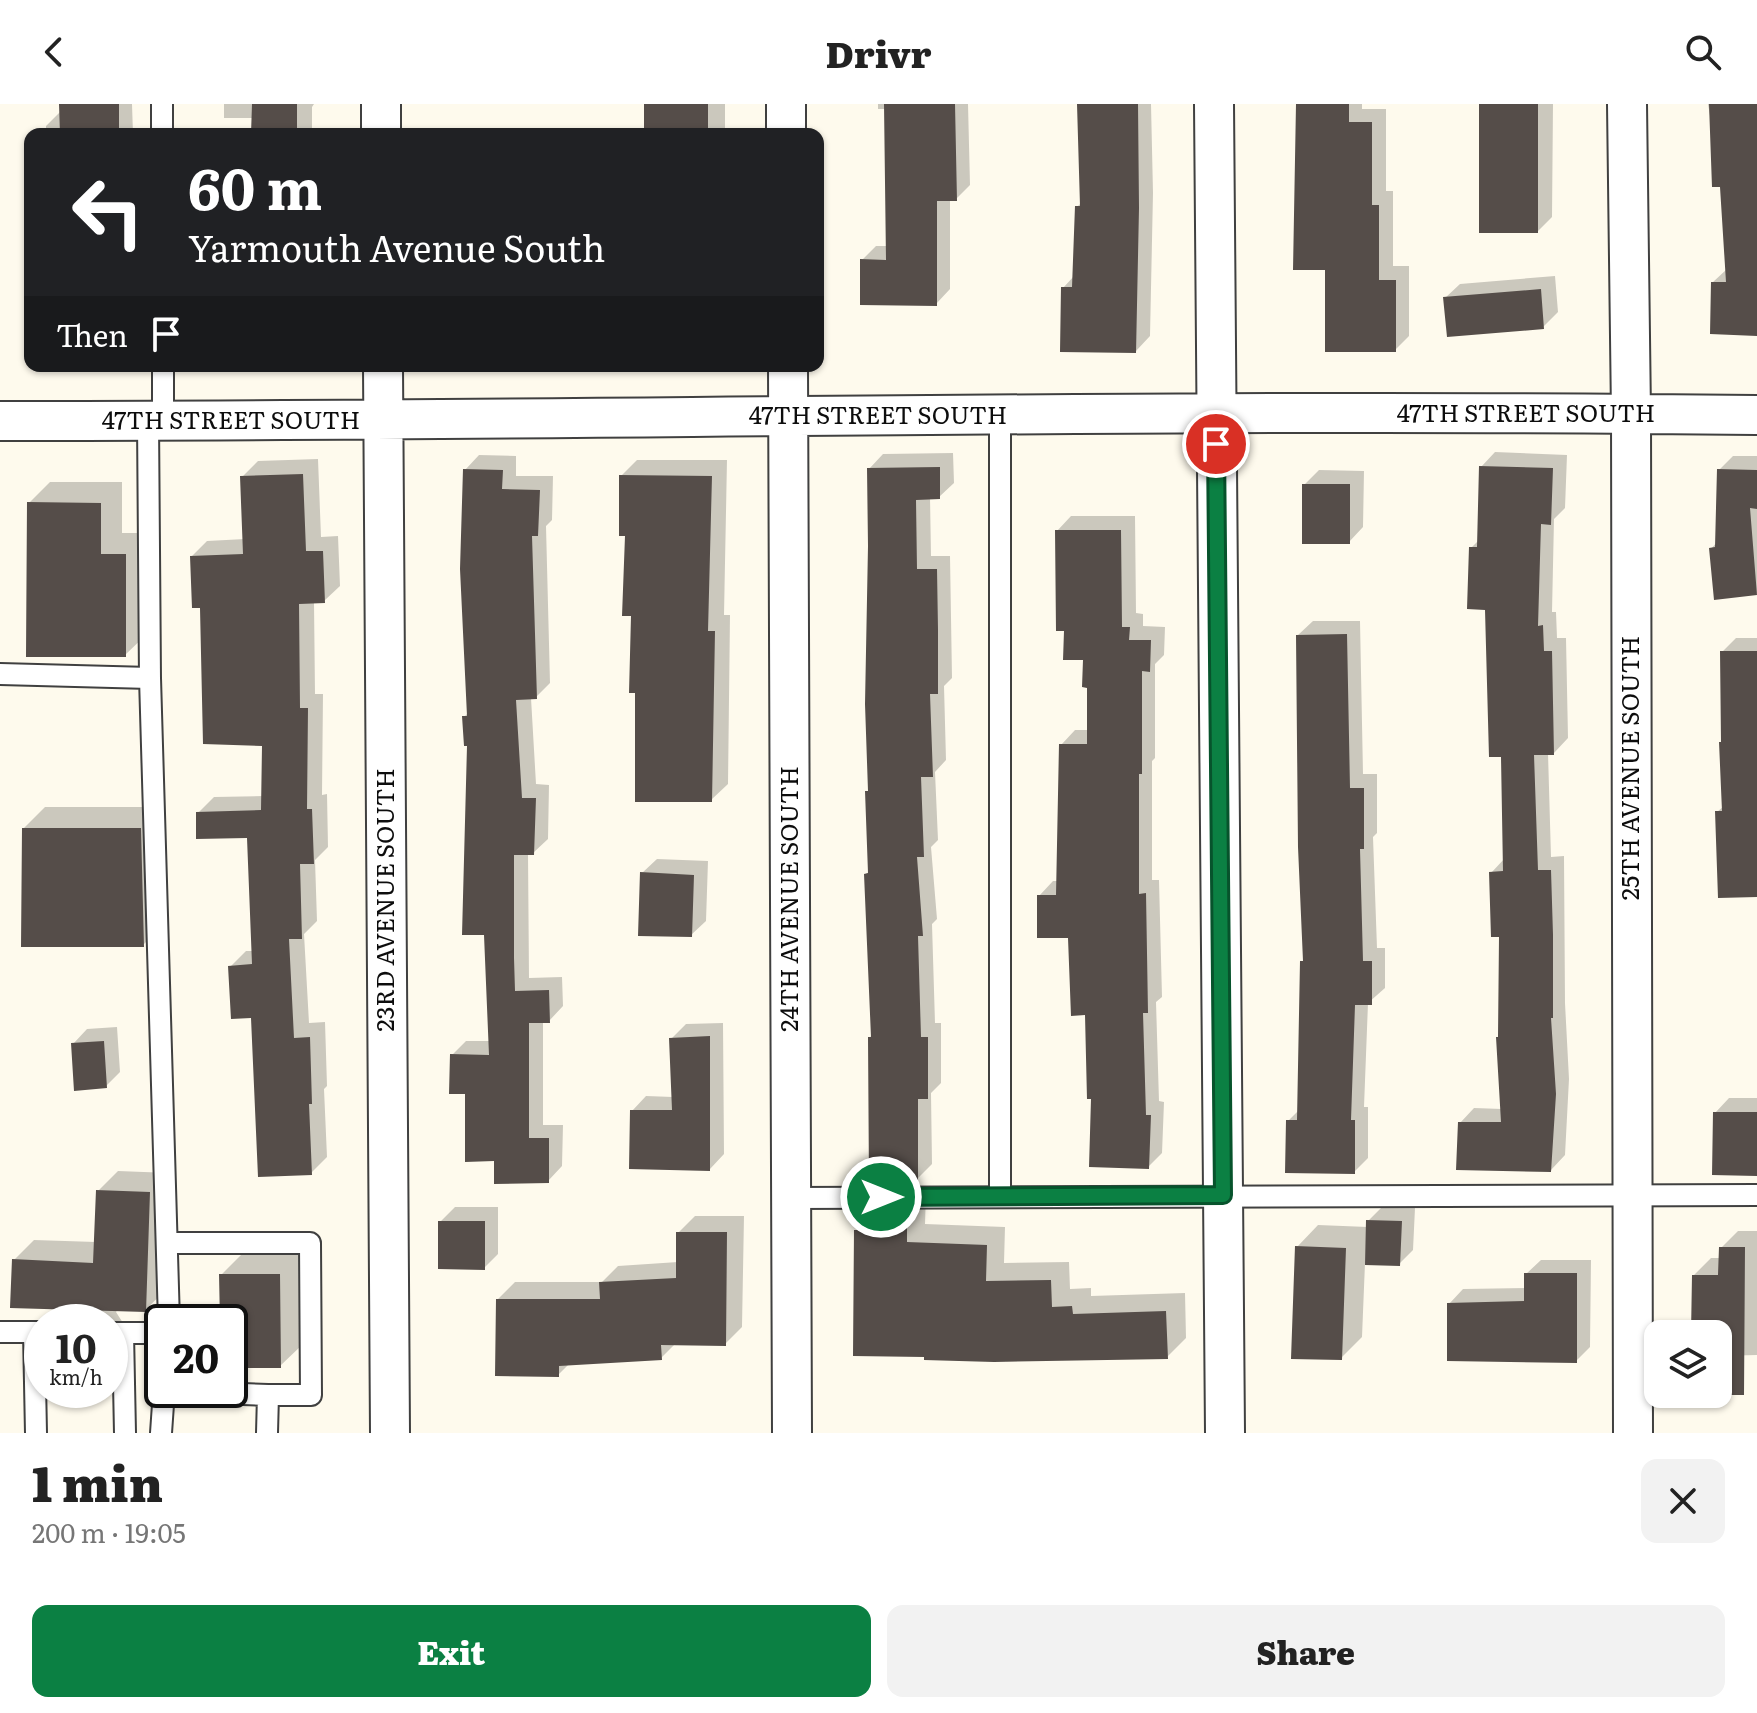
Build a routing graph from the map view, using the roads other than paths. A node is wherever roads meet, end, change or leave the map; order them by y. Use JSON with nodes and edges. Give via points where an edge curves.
{"nodes":[{"id":1,"x":162,"y":104,"type":"edge"},
{"id":2,"x":381,"y":104,"type":"edge"},
{"id":3,"x":786,"y":104,"type":"edge"},
{"id":4,"x":1214,"y":104,"type":"edge"},
{"id":5,"x":1627,"y":104,"type":"edge"},
{"id":6,"x":162,"y":128,"type":"edge"},
{"id":7,"x":381,"y":128,"type":"edge"},
{"id":8,"x":786,"y":128,"type":"edge"},
{"id":9,"x":162,"y":372,"type":"edge"},
{"id":10,"x":383,"y":372,"type":"edge"},
{"id":11,"x":788,"y":372,"type":"edge"},
{"id":12,"x":1215,"y":413,"type":"junction"},
{"id":13,"x":1631,"y":414,"type":"junction"},
{"id":14,"x":1000,"y":415,"type":"junction"},
{"id":15,"x":1757,"y":415,"type":"edge"},
{"id":16,"x":789,"y":417,"type":"junction"},
{"id":17,"x":0,"y":421,"type":"edge"},
{"id":18,"x":156,"y":421,"type":"junction"},
{"id":19,"x":383,"y":421,"type":"junction"},
{"id":20,"x":0,"y":674,"type":"edge"},
{"id":21,"x":150,"y":678,"type":"junction"},
{"id":22,"x":1223,"y":1195,"type":"junction"},
{"id":23,"x":1757,"y":1195,"type":"edge"},
{"id":24,"x":1000,"y":1196,"type":"junction"},
{"id":25,"x":1633,"y":1196,"type":"junction"},
{"id":26,"x":791,"y":1198,"type":"junction"},
{"id":27,"x":167,"y":1243,"type":"junction"},
{"id":28,"x":169,"y":1304,"type":"edge"},
{"id":29,"x":0,"y":1332,"type":"edge"},
{"id":30,"x":24,"y":1332,"type":"edge"},
{"id":31,"x":248,"y":1394,"type":"edge"},
{"id":32,"x":268,"y":1395,"type":"junction"},
{"id":33,"x":36,"y":1408,"type":"edge"},
{"id":34,"x":123,"y":1408,"type":"edge"},
{"id":35,"x":163,"y":1408,"type":"edge"},
{"id":36,"x":36,"y":1433,"type":"edge"},
{"id":37,"x":125,"y":1433,"type":"edge"},
{"id":38,"x":161,"y":1433,"type":"edge"},
{"id":39,"x":267,"y":1433,"type":"edge"},
{"id":40,"x":390,"y":1433,"type":"edge"},
{"id":41,"x":792,"y":1433,"type":"edge"},
{"id":42,"x":1225,"y":1433,"type":"edge"},
{"id":43,"x":1633,"y":1433,"type":"edge"}],
"edges":[{"from":1,"to":6,"type":"lane"},
{"from":2,"to":7,"type":"street"},
{"from":3,"to":8,"type":"street"},
{"from":4,"to":12,"type":"street"},
{"from":5,"to":13,"type":"street","name":"25TH AVENUE SOUTH"},
{"from":9,"to":18,"type":"lane"},
{"from":10,"to":19,"type":"street","name":"23RD AVENUE SOUTH"},
{"from":11,"to":16,"type":"street","name":"24TH AVENUE SOUTH"},
{"from":12,"to":13,"type":"street","name":"47TH STREET SOUTH"},
{"from":12,"to":14,"type":"street","name":"47TH STREET SOUTH"},
{"from":12,"to":22,"type":"street"},
{"from":13,"to":15,"type":"street","name":"47TH STREET SOUTH"},
{"from":13,"to":25,"type":"street","name":"25TH AVENUE SOUTH"},
{"from":14,"to":16,"type":"street","name":"47TH STREET SOUTH"},
{"from":14,"to":24,"type":"lane"},
{"from":16,"to":19,"type":"street","name":"47TH STREET SOUTH"},
{"from":16,"to":26,"type":"street","name":"24TH AVENUE SOUTH"},
{"from":17,"to":18,"type":"street","name":"47TH STREET SOUTH"},
{"from":18,"to":19,"type":"street","name":"47TH STREET SOUTH"},
{"from":18,"to":21,"type":"lane"},
{"from":19,"to":40,"type":"street","name":"23RD AVENUE SOUTH"},
{"from":20,"to":21,"type":"lane"},
{"from":21,"to":27,"type":"lane"},
{"from":22,"to":24,"type":"lane"},
{"from":22,"to":25,"type":"lane"},
{"from":22,"to":42,"type":"street"},
{"from":23,"to":25,"type":"lane"},
{"from":24,"to":26,"type":"lane"},
{"from":25,"to":43,"type":"street","name":"25TH AVENUE SOUTH"},
{"from":26,"to":41,"type":"street","name":"24TH AVENUE SOUTH"},
{"from":27,"to":28,"type":"lane"},
{"from":27,"to":32,"type":"lane","via":[[310,1243],[311,1395]]},
{"from":29,"to":30,"type":"lane"},
{"from":31,"to":32,"type":"lane"},
{"from":32,"to":39,"type":"lane"},
{"from":33,"to":36,"type":"lane"},
{"from":34,"to":37,"type":"lane"},
{"from":35,"to":38,"type":"lane"}]}
